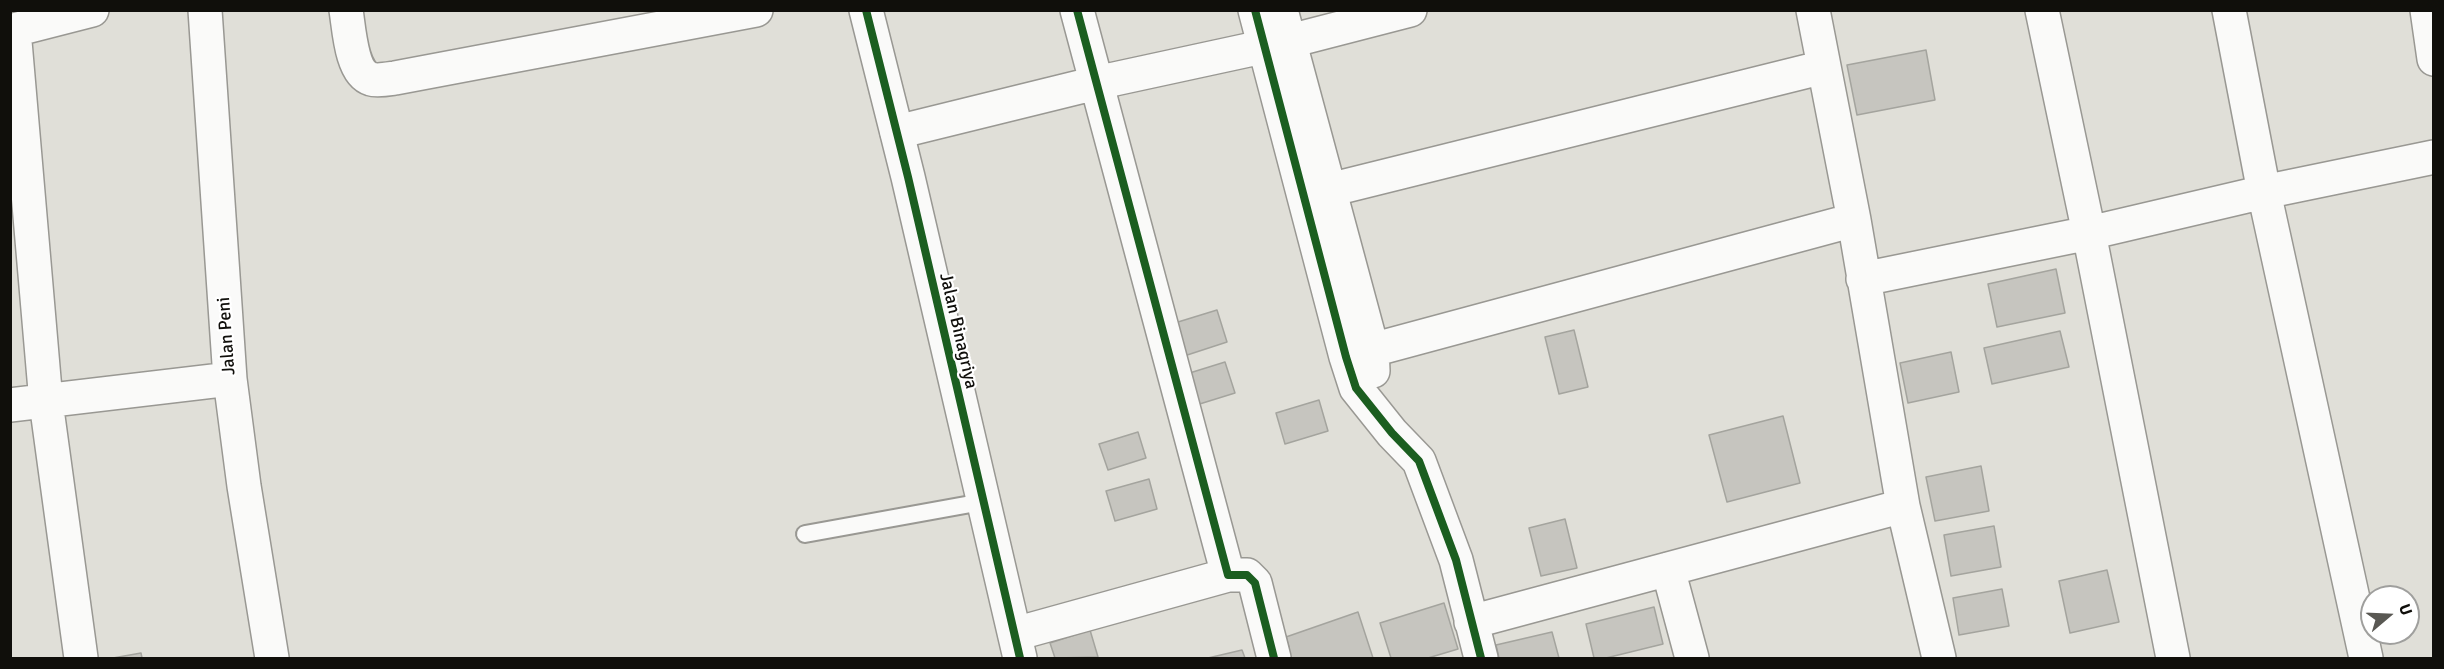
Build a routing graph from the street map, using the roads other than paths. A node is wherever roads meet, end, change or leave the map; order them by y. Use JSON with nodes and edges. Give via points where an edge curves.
{"nodes":[{"id":1,"x":92,"y":10,"type":"edge"},
{"id":2,"x":205,"y":10,"type":"edge"},
{"id":3,"x":346,"y":10,"type":"edge"},
{"id":4,"x":756,"y":10,"type":"edge"},
{"id":5,"x":866,"y":10,"type":"edge"},
{"id":6,"x":1077,"y":10,"type":"edge"},
{"id":7,"x":1255,"y":10,"type":"edge"},
{"id":8,"x":1281,"y":10,"type":"edge"},
{"id":9,"x":1410,"y":10,"type":"edge"},
{"id":10,"x":1814,"y":10,"type":"edge"},
{"id":11,"x":2042,"y":10,"type":"edge"},
{"id":12,"x":2229,"y":10,"type":"edge"},
{"id":13,"x":2427,"y":10,"type":"edge"},
{"id":14,"x":27,"y":24,"type":"edge"},
{"id":15,"x":1277,"y":43,"type":"junction"},
{"id":16,"x":2433,"y":59,"type":"edge"},
{"id":17,"x":1824,"y":67,"type":"junction"},
{"id":18,"x":1096,"y":83,"type":"junction"},
{"id":19,"x":897,"y":132,"type":"junction"},
{"id":20,"x":2433,"y":157,"type":"edge"},
{"id":21,"x":2264,"y":192,"type":"junction"},
{"id":22,"x":1318,"y":193,"type":"junction"},
{"id":23,"x":1854,"y":220,"type":"junction"},
{"id":24,"x":2089,"y":233,"type":"junction"},
{"id":25,"x":1863,"y":279,"type":"junction"},
{"id":26,"x":1359,"y":353,"type":"junction"},
{"id":27,"x":230,"y":378,"type":"junction"},
{"id":28,"x":46,"y":402,"type":"junction"},
{"id":29,"x":10,"y":405,"type":"edge"},
{"id":30,"x":982,"y":502,"type":"junction"},
{"id":31,"x":1903,"y":506,"type":"junction"},
{"id":32,"x":805,"y":534,"type":"dead end"},
{"id":33,"x":1668,"y":569,"type":"junction"},
{"id":34,"x":1228,"y":575,"type":"junction"},
{"id":35,"x":1471,"y":622,"type":"junction"},
{"id":36,"x":1017,"y":646,"type":"edge"},
{"id":37,"x":81,"y":658,"type":"edge"},
{"id":38,"x":272,"y":658,"type":"edge"},
{"id":39,"x":1274,"y":658,"type":"edge"},
{"id":40,"x":1481,"y":658,"type":"edge"},
{"id":41,"x":1692,"y":658,"type":"edge"},
{"id":42,"x":1939,"y":658,"type":"edge"},
{"id":43,"x":2173,"y":658,"type":"edge"},
{"id":44,"x":2366,"y":658,"type":"edge"}],
"edges":[{"from":1,"to":14,"type":"street"},
{"from":2,"to":27,"type":"street","name":"Jalan Peni"},
{"from":3,"to":4,"type":"street","via":[[353,54],[362,74],[372,79],[395,78]]},
{"from":5,"to":19,"type":"street","name":"Jalan Binagriya"},
{"from":6,"to":18,"type":"street"},
{"from":7,"to":15,"type":"street"},
{"from":8,"to":15,"type":"street"},
{"from":9,"to":15,"type":"street"},
{"from":10,"to":17,"type":"street"},
{"from":11,"to":24,"type":"street"},
{"from":12,"to":21,"type":"street"},
{"from":13,"to":16,"type":"street"},
{"from":14,"to":28,"type":"street"},
{"from":15,"to":18,"type":"street"},
{"from":15,"to":22,"type":"street"},
{"from":17,"to":22,"type":"street"},
{"from":17,"to":23,"type":"street"},
{"from":18,"to":19,"type":"street"},
{"from":18,"to":34,"type":"street"},
{"from":19,"to":30,"type":"street","name":"Jalan Binagriya"},
{"from":20,"to":21,"type":"street"},
{"from":21,"to":24,"type":"street"},
{"from":21,"to":44,"type":"street"},
{"from":22,"to":26,"type":"street"},
{"from":23,"to":25,"type":"street"},
{"from":23,"to":26,"type":"street"},
{"from":24,"to":25,"type":"street"},
{"from":24,"to":43,"type":"street"},
{"from":25,"to":31,"type":"street"},
{"from":26,"to":35,"type":"street","via":[[1373,408],[1419,461],[1456,560]]},
{"from":27,"to":28,"type":"street"},
{"from":27,"to":38,"type":"street","name":"Jalan Peni"},
{"from":28,"to":29,"type":"street"},
{"from":28,"to":37,"type":"street"},
{"from":30,"to":32,"type":"lane"},
{"from":30,"to":36,"type":"street","name":"Jalan Binagriya"},
{"from":31,"to":33,"type":"street"},
{"from":31,"to":42,"type":"street"},
{"from":33,"to":35,"type":"street"},
{"from":33,"to":41,"type":"street"},
{"from":34,"to":36,"type":"street"},
{"from":34,"to":39,"type":"street","via":[[1247,575],[1255,583]]},
{"from":35,"to":40,"type":"street"}]}
